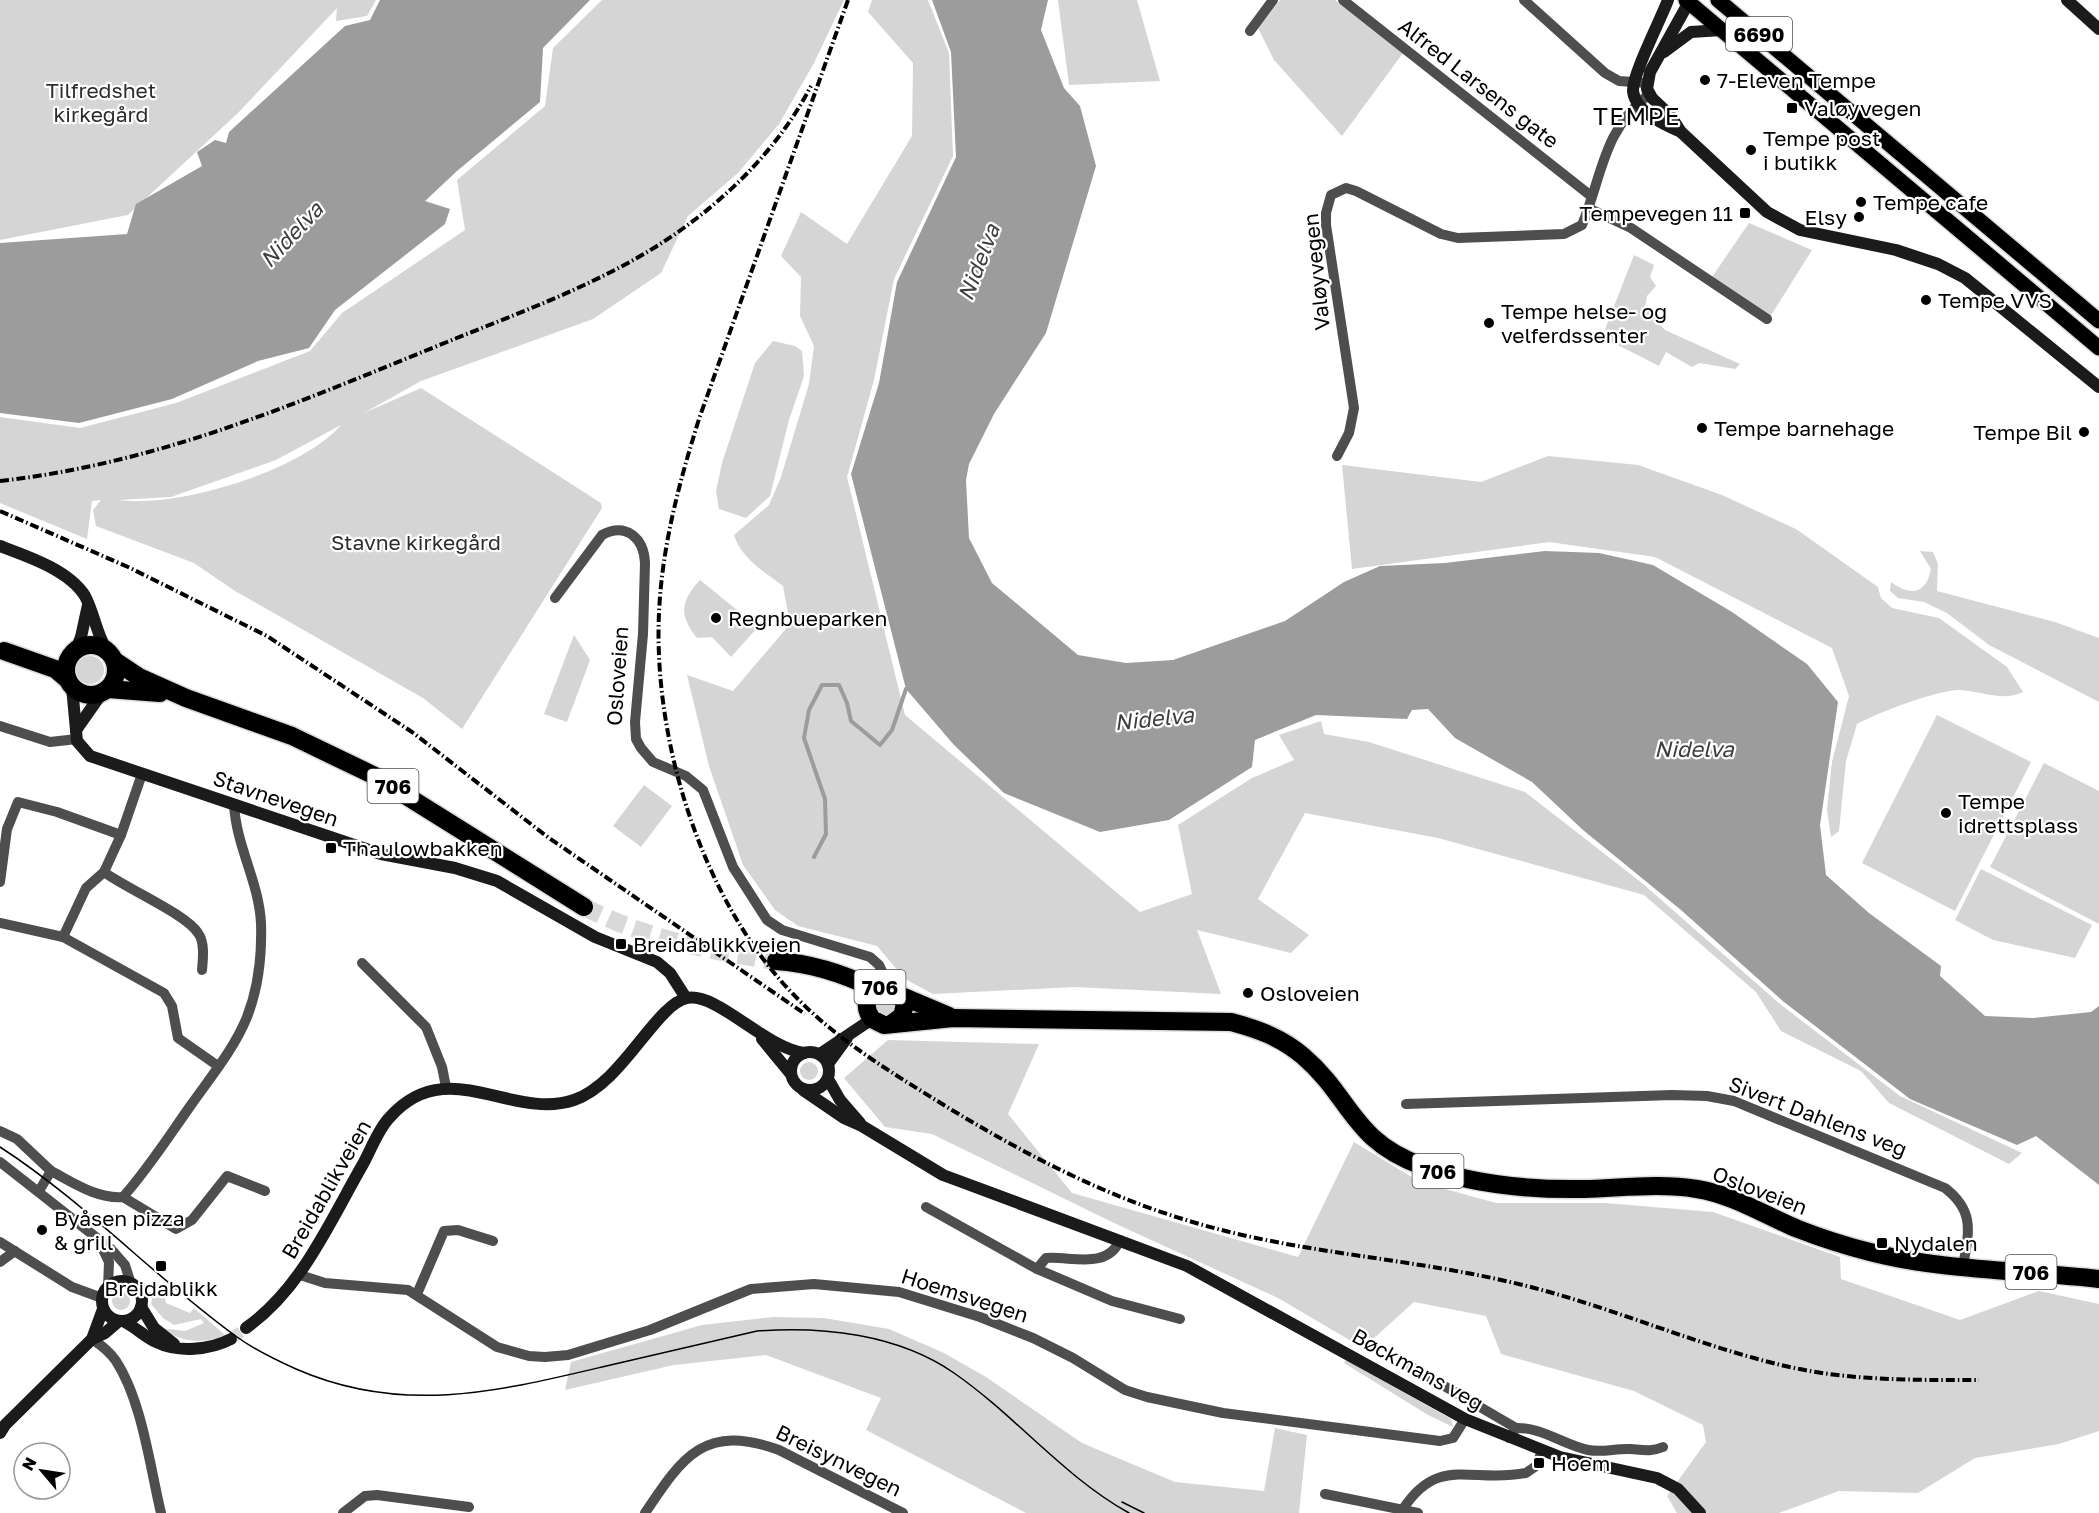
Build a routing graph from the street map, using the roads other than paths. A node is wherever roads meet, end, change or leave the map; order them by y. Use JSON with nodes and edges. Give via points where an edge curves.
{"nodes":[{"id":1,"x":1274,"y":0,"type":"edge"},
{"id":2,"x":1343,"y":0,"type":"edge"},
{"id":3,"x":1524,"y":0,"type":"edge"},
{"id":4,"x":1668,"y":0,"type":"edge"},
{"id":5,"x":1718,"y":0,"type":"edge"},
{"id":6,"x":2067,"y":0,"type":"edge"},
{"id":7,"x":1688,"y":1,"type":"edge"},
{"id":8,"x":2099,"y":28,"type":"edge"},
{"id":9,"x":1722,"y":30,"type":"junction"},
{"id":10,"x":1250,"y":31,"type":"dead end"},
{"id":11,"x":1657,"y":60,"type":"junction"},
{"id":12,"x":1643,"y":87,"type":"junction"},
{"id":13,"x":1638,"y":103,"type":"junction"},
{"id":14,"x":1681,"y":132,"type":"junction"},
{"id":15,"x":1589,"y":202,"type":"junction"},
{"id":16,"x":1767,"y":319,"type":"dead end"},
{"id":17,"x":2099,"y":321,"type":"edge"},
{"id":18,"x":2099,"y":348,"type":"edge"},
{"id":19,"x":2099,"y":387,"type":"edge"},
{"id":20,"x":1337,"y":456,"type":"dead end"},
{"id":21,"x":0,"y":546,"type":"edge"},
{"id":22,"x":555,"y":598,"type":"dead end"},
{"id":23,"x":88,"y":604,"type":"junction"},
{"id":24,"x":2,"y":651,"type":"edge"},
{"id":25,"x":73,"y":653,"type":"junction"},
{"id":26,"x":111,"y":655,"type":"junction"},
{"id":27,"x":70,"y":684,"type":"junction"},
{"id":28,"x":105,"y":691,"type":"junction"},
{"id":29,"x":186,"y":698,"type":"junction"},
{"id":30,"x":0,"y":726,"type":"edge"},
{"id":31,"x":77,"y":734,"type":"junction"},
{"id":32,"x":142,"y":774,"type":"junction"},
{"id":33,"x":234,"y":804,"type":"junction"},
{"id":34,"x":121,"y":836,"type":"junction"},
{"id":35,"x":104,"y":872,"type":"junction"},
{"id":36,"x":0,"y":882,"type":"edge"},
{"id":37,"x":584,"y":907,"type":"tunnel mouth"},
{"id":38,"x":0,"y":923,"type":"edge"},
{"id":39,"x":63,"y":937,"type":"junction"},
{"id":40,"x":776,"y":960,"type":"tunnel mouth"},
{"id":41,"x":362,"y":963,"type":"dead end"},
{"id":42,"x":202,"y":970,"type":"dead end"},
{"id":43,"x":830,"y":972,"type":"junction"},
{"id":44,"x":889,"y":991,"type":"junction"},
{"id":45,"x":686,"y":998,"type":"junction"},
{"id":46,"x":869,"y":1015,"type":"junction"},
{"id":47,"x":953,"y":1018,"type":"junction"},
{"id":48,"x":891,"y":1024,"type":"junction"},
{"id":49,"x":757,"y":1034,"type":"junction"},
{"id":50,"x":804,"y":1053,"type":"junction"},
{"id":51,"x":824,"y":1059,"type":"junction"},
{"id":52,"x":218,"y":1066,"type":"junction"},
{"id":53,"x":790,"y":1073,"type":"junction"},
{"id":54,"x":828,"y":1079,"type":"junction"},
{"id":55,"x":446,"y":1087,"type":"junction"},
{"id":56,"x":803,"y":1090,"type":"junction"},
{"id":57,"x":1406,"y":1104,"type":"dead end"},
{"id":58,"x":862,"y":1126,"type":"junction"},
{"id":59,"x":0,"y":1131,"type":"edge"},
{"id":60,"x":0,"y":1162,"type":"edge"},
{"id":61,"x":51,"y":1171,"type":"junction"},
{"id":62,"x":39,"y":1191,"type":"junction"},
{"id":63,"x":266,"y":1191,"type":"dead end"},
{"id":64,"x":123,"y":1197,"type":"junction"},
{"id":65,"x":926,"y":1207,"type":"dead end"},
{"id":66,"x":98,"y":1240,"type":"junction"},
{"id":67,"x":1120,"y":1240,"type":"junction"},
{"id":68,"x":493,"y":1241,"type":"dead end"},
{"id":69,"x":0,"y":1242,"type":"edge"},
{"id":70,"x":15,"y":1251,"type":"junction"},
{"id":71,"x":0,"y":1262,"type":"edge"},
{"id":72,"x":1963,"y":1266,"type":"junction"},
{"id":73,"x":1036,"y":1269,"type":"junction"},
{"id":74,"x":300,"y":1275,"type":"junction"},
{"id":75,"x":2099,"y":1279,"type":"edge"},
{"id":76,"x":131,"y":1284,"type":"junction"},
{"id":77,"x":108,"y":1287,"type":"junction"},
{"id":78,"x":417,"y":1294,"type":"junction"},
{"id":79,"x":103,"y":1304,"type":"junction"},
{"id":80,"x":141,"y":1308,"type":"junction"},
{"id":81,"x":1180,"y":1319,"type":"dead end"},
{"id":82,"x":121,"y":1321,"type":"junction"},
{"id":83,"x":246,"y":1329,"type":"tunnel mouth"},
{"id":84,"x":92,"y":1339,"type":"junction"},
{"id":85,"x":231,"y":1339,"type":"tunnel mouth"},
{"id":86,"x":177,"y":1347,"type":"junction"},
{"id":87,"x":1410,"y":1366,"type":"dead end"},
{"id":88,"x":1465,"y":1419,"type":"junction"},
{"id":89,"x":0,"y":1433,"type":"edge"},
{"id":90,"x":1512,"y":1433,"type":"junction"},
{"id":91,"x":1663,"y":1447,"type":"dead end"},
{"id":92,"x":1542,"y":1451,"type":"junction"},
{"id":93,"x":1325,"y":1494,"type":"dead end"},
{"id":94,"x":469,"y":1507,"type":"dead end"},
{"id":95,"x":1403,"y":1509,"type":"junction"},
{"id":96,"x":161,"y":1513,"type":"edge"},
{"id":97,"x":343,"y":1513,"type":"edge"},
{"id":98,"x":645,"y":1513,"type":"edge"},
{"id":99,"x":903,"y":1513,"type":"edge"},
{"id":100,"x":1418,"y":1513,"type":"edge"},
{"id":101,"x":1700,"y":1513,"type":"edge"}],
"edges":[{"from":1,"to":10,"type":"street"},
{"from":2,"to":15,"type":"street","name":"Alfred Larsens gate"},
{"from":3,"to":12,"type":"street","via":[[1605,73]]},
{"from":4,"to":12,"type":"street","name":"Valøyvegen"},
{"from":5,"to":17,"type":"main road","number":"6690"},
{"from":6,"to":8,"type":"street"},
{"from":7,"to":9,"type":"main road","number":"6690"},
{"from":7,"to":11,"type":"street","name":"Valøyvegen"},
{"from":9,"to":11,"type":"street","name":"Valøyvegen","via":[[1691,32]]},
{"from":9,"to":18,"type":"main road","number":"6690"},
{"from":11,"to":12,"type":"street","name":"Valøyvegen"},
{"from":12,"to":13,"type":"street","name":"Valøyvegen"},
{"from":12,"to":13,"type":"street","via":[[1633,90]]},
{"from":12,"to":14,"type":"street"},
{"from":13,"to":14,"type":"street","via":[[1662,124]]},
{"from":13,"to":15,"type":"street","name":"Valøyvegen","via":[[1616,128]]},
{"from":14,"to":19,"type":"street","via":[[1777,218],[1800,230],[1911,255],[1965,278]]},
{"from":15,"to":16,"type":"street","name":"Alfred Larsens gate"},
{"from":15,"to":20,"type":"street","name":"Valøyvegen","via":[[1582,225],[1564,234],[1458,238],[1441,234],[1356,191],[1346,188],[1331,195],[1326,225],[1354,408],[1349,433]]},
{"from":21,"to":23,"type":"street","via":[[63,576],[80,590]]},
{"from":22,"to":44,"type":"street","name":"Osloveien","via":[[602,535],[623,529],[637,538],[645,552],[644,634],[635,722],[641,748],[653,762],[686,776],[703,790],[733,867],[767,921],[782,930],[870,957],[879,965]]},
{"from":23,"to":25,"type":"street"},
{"from":23,"to":26,"type":"street","via":[[98,635]]},
{"from":24,"to":25,"type":"highway","number":"706"},
{"from":24,"to":27,"type":"highway","number":"706","via":[[55,669]]},
{"from":25,"to":26,"type":"highway","number":"706","via":[[92,644]]},
{"from":25,"to":27,"type":"highway","via":[[66,664]]},
{"from":26,"to":28,"type":"highway","via":[[116,676]]},
{"from":26,"to":29,"type":"highway","number":"706","via":[[139,677]]},
{"from":27,"to":28,"type":"highway","number":"706","via":[[86,695]]},
{"from":27,"to":31,"type":"street"},
{"from":28,"to":29,"type":"highway","number":"706","via":[[138,690]]},
{"from":28,"to":31,"type":"street"},
{"from":29,"to":37,"type":"highway","number":"706","via":[[292,736],[373,775]]},
{"from":30,"to":31,"type":"street","via":[[42,740]]},
{"from":31,"to":32,"type":"street","name":"Stavnevegen","via":[[82,750],[90,756]]},
{"from":32,"to":33,"type":"street","name":"Stavnevegen"},
{"from":32,"to":34,"type":"street"},
{"from":33,"to":45,"type":"street","name":"Stavnevegen","via":[[381,854],[455,868],[497,882],[595,937],[657,962],[670,973]]},
{"from":33,"to":52,"type":"street","via":[[239,842],[258,897],[261,949],[249,1011]]},
{"from":34,"to":35,"type":"street"},
{"from":34,"to":36,"type":"street","via":[[18,802],[7,830]]},
{"from":35,"to":39,"type":"street","via":[[86,888]]},
{"from":35,"to":42,"type":"street","via":[[187,921],[200,934]]},
{"from":38,"to":39,"type":"street"},
{"from":39,"to":52,"type":"street","via":[[164,993],[172,1006],[178,1038]]},
{"from":40,"to":43,"type":"highway","name":"Osloveien","number":"706"},
{"from":41,"to":55,"type":"street","via":[[426,1027]]},
{"from":43,"to":44,"type":"highway","name":"Osloveien","number":"706"},
{"from":43,"to":46,"type":"highway","name":"Osloveien","number":"706"},
{"from":44,"to":46,"type":"highway","number":"706","via":[[867,1000]]},
{"from":44,"to":47,"type":"highway","name":"Osloveien","number":"706"},
{"from":44,"to":48,"type":"highway","number":"706","via":[[905,1010]]},
{"from":45,"to":49,"type":"street","via":[[705,999]]},
{"from":45,"to":55,"type":"street","name":"Breidablikveien","via":[[669,1009],[601,1086],[573,1100],[540,1104]]},
{"from":46,"to":48,"type":"highway","number":"706","via":[[884,1025]]},
{"from":46,"to":51,"type":"street"},
{"from":47,"to":48,"type":"highway","name":"Osloveien","number":"706"},
{"from":47,"to":72,"type":"highway","name":"Osloveien","number":"706","via":[[1211,1021],[1241,1025],[1270,1034],[1303,1056],[1372,1139],[1424,1167],[1522,1188],[1645,1186],[1700,1190],[1870,1252]]},
{"from":49,"to":50,"type":"street","via":[[793,1052]]},
{"from":49,"to":53,"type":"street"},
{"from":50,"to":51,"type":"street"},
{"from":50,"to":53,"type":"street","via":[[795,1059]]},
{"from":51,"to":54,"type":"street"},
{"from":52,"to":64,"type":"street"},
{"from":53,"to":56,"type":"street"},
{"from":54,"to":56,"type":"street","via":[[818,1089]]},
{"from":54,"to":58,"type":"street","name":"Bøckmans veg"},
{"from":55,"to":74,"type":"street","name":"Breidablikveien","via":[[415,1098],[389,1117]]},
{"from":56,"to":58,"type":"street","name":"Bøckmans veg"},
{"from":57,"to":72,"type":"street","name":"Sivert Dahlens veg","via":[[1672,1095],[1734,1101],[1945,1188],[1957,1199],[1968,1219]]},
{"from":58,"to":67,"type":"street","name":"Bøckmans veg","via":[[943,1175]]},
{"from":59,"to":61,"type":"street","via":[[17,1139]]},
{"from":60,"to":62,"type":"street"},
{"from":61,"to":62,"type":"street"},
{"from":61,"to":64,"type":"street","via":[[93,1192]]},
{"from":62,"to":66,"type":"street"},
{"from":63,"to":64,"type":"street","via":[[227,1176],[192,1220],[176,1229]]},
{"from":65,"to":73,"type":"street"},
{"from":66,"to":76,"type":"street","via":[[119,1257]]},
{"from":66,"to":77,"type":"street","via":[[110,1262]]},
{"from":67,"to":73,"type":"street","via":[[1100,1259],[1046,1258]]},
{"from":67,"to":88,"type":"street","name":"Bøckmans veg","via":[[1209,1276]]},
{"from":68,"to":78,"type":"street","via":[[458,1230],[444,1231]]},
{"from":69,"to":70,"type":"street"},
{"from":70,"to":71,"type":"street"},
{"from":70,"to":79,"type":"street"},
{"from":72,"to":75,"type":"highway","name":"Osloveien","number":"706"},
{"from":73,"to":81,"type":"street","via":[[1112,1301]]},
{"from":74,"to":78,"type":"street","name":"Hoemsvegen","via":[[325,1283],[395,1287]]},
{"from":74,"to":83,"type":"street","name":"Breidablikveien","via":[[278,1303]]},
{"from":76,"to":77,"type":"street","via":[[121,1281]]},
{"from":76,"to":80,"type":"street","via":[[139,1291]]},
{"from":77,"to":79,"type":"street"},
{"from":78,"to":88,"type":"street","name":"Hoemsvegen","via":[[497,1347],[545,1357],[568,1355],[650,1330],[751,1289],[779,1285],[849,1286],[899,1292],[980,1317],[1073,1358],[1125,1390],[1223,1413],[1440,1441],[1453,1438]]},
{"from":79,"to":82,"type":"street","via":[[110,1318]]},
{"from":79,"to":84,"type":"street"},
{"from":80,"to":82,"type":"street","via":[[132,1318]]},
{"from":80,"to":86,"type":"street","via":[[154,1328]]},
{"from":82,"to":84,"type":"street"},
{"from":82,"to":86,"type":"street","via":[[158,1343]]},
{"from":84,"to":89,"type":"street"},
{"from":84,"to":96,"type":"street","via":[[110,1353],[123,1373]]},
{"from":85,"to":86,"type":"street","via":[[211,1347]]},
{"from":87,"to":90,"type":"street"},
{"from":88,"to":90,"type":"street","name":"Bøckmans veg"},
{"from":90,"to":91,"type":"street","via":[[1527,1427],[1602,1452],[1628,1448],[1648,1452]]},
{"from":90,"to":92,"type":"street","name":"Bøckmans veg"},
{"from":92,"to":95,"type":"street","via":[[1536,1466],[1526,1473],[1445,1475],[1432,1479],[1414,1493]]},
{"from":92,"to":101,"type":"street","name":"Bøckmans veg","via":[[1657,1478],[1683,1493]]},
{"from":93,"to":95,"type":"street"},
{"from":94,"to":97,"type":"street","via":[[377,1495],[365,1496]]},
{"from":95,"to":100,"type":"street"},
{"from":98,"to":99,"type":"street","name":"Breisynvegen","via":[[693,1453],[717,1441],[758,1442],[779,1450]]}]}
